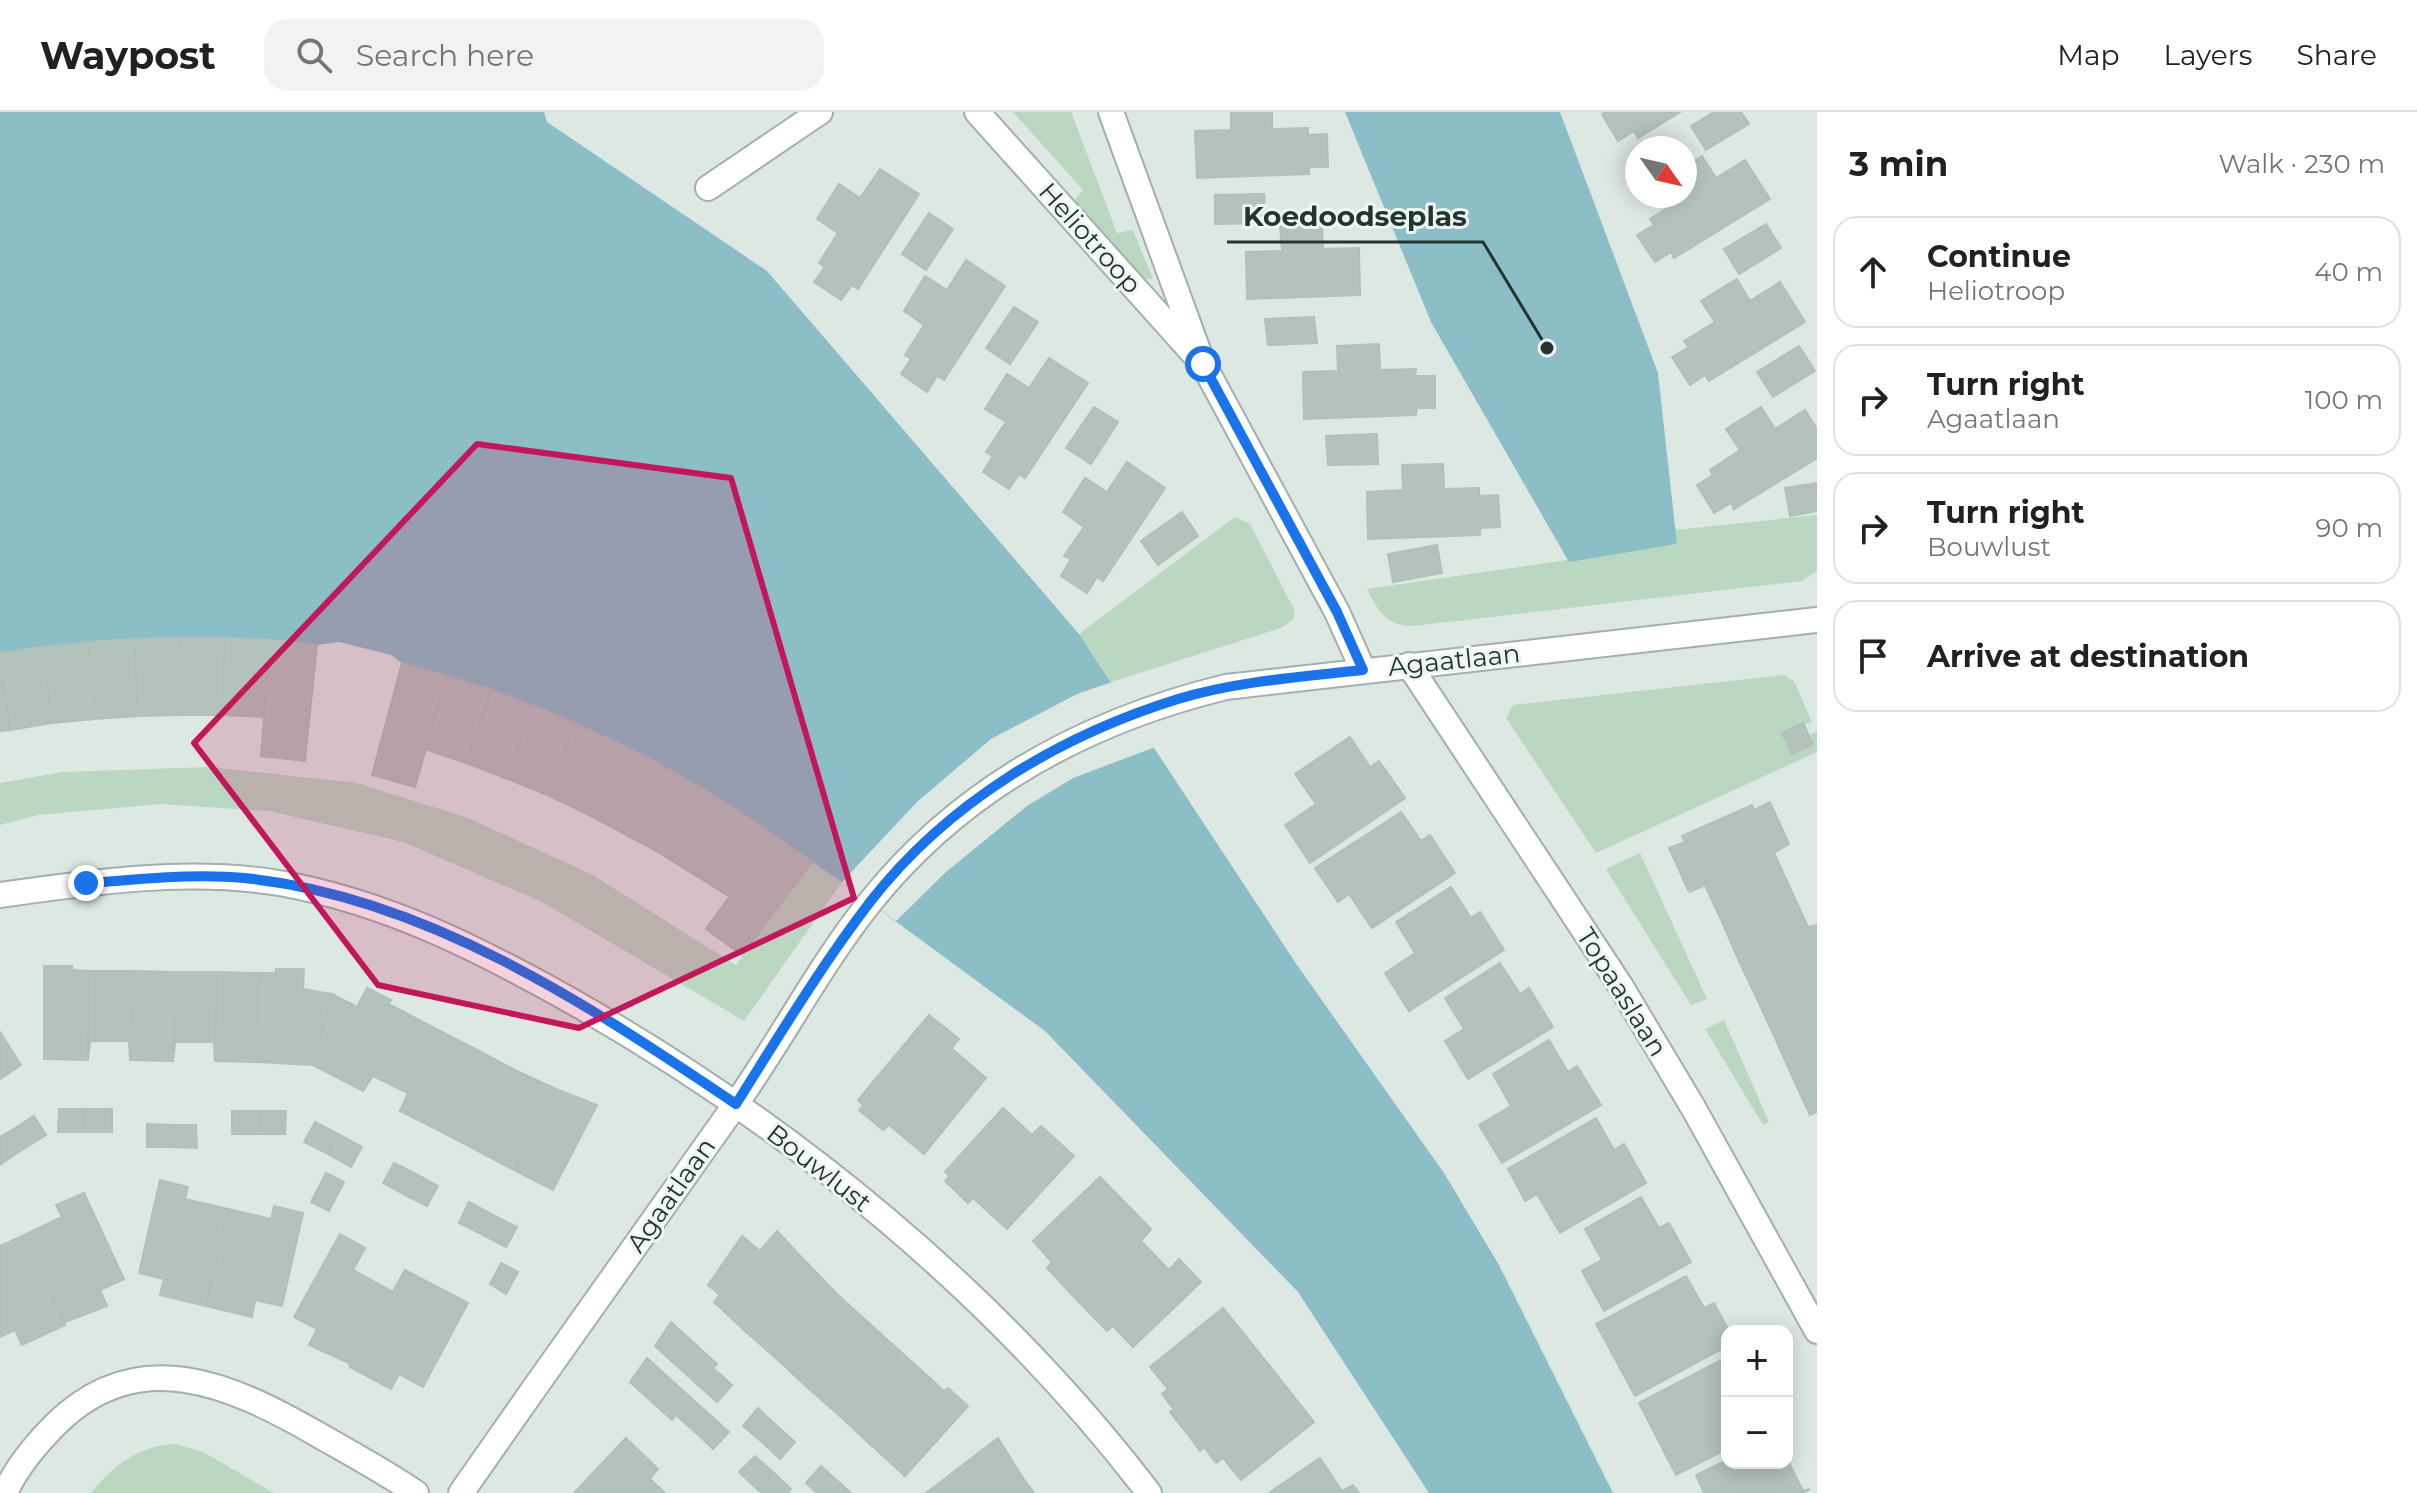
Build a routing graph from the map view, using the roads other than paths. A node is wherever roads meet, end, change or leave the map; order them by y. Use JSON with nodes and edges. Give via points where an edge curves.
{"nodes":[{"id":1,"x":820,"y":112,"type":"edge"},
{"id":2,"x":977,"y":112,"type":"edge"},
{"id":3,"x":1111,"y":112,"type":"edge"},
{"id":4,"x":708,"y":188,"type":"dead end"},
{"id":5,"x":1203,"y":364,"type":"junction"},
{"id":6,"x":1817,"y":620,"type":"edge"},
{"id":7,"x":1409,"y":665,"type":"junction"},
{"id":8,"x":1363,"y":670,"type":"junction"},
{"id":9,"x":0,"y":895,"type":"edge"},
{"id":10,"x":736,"y":1104,"type":"junction"},
{"id":11,"x":1817,"y":1331,"type":"edge"},
{"id":12,"x":5,"y":1493,"type":"edge"},
{"id":13,"x":416,"y":1493,"type":"edge"},
{"id":14,"x":461,"y":1493,"type":"edge"},
{"id":15,"x":1149,"y":1493,"type":"edge"}],
"edges":[{"from":1,"to":4,"type":"street"},
{"from":2,"to":5,"type":"street","name":"Heliotroop"},
{"from":3,"to":5,"type":"street","name":"Heliotroop"},
{"from":5,"to":8,"type":"street","name":"Heliotroop"},
{"from":6,"to":7,"type":"street","name":"Agaatlaan"},
{"from":7,"to":8,"type":"street","name":"Agaatlaan"},
{"from":7,"to":11,"type":"street","name":"Topaaslaan","via":[[1620,985]]},
{"from":8,"to":10,"type":"street","name":"Agaatlaan","via":[[1180,698],[1084,734],[1027,763],[936,833],[870,902]]},
{"from":9,"to":10,"type":"street","name":"Bouwlust","via":[[86,883],[223,877],[358,901],[438,931],[525,975]]},
{"from":10,"to":14,"type":"street","name":"Agaatlaan"},
{"from":10,"to":15,"type":"street","name":"Bouwlust","via":[[951,1275],[1044,1369]]},
{"from":12,"to":13,"type":"street","via":[[45,1435],[71,1409],[111,1385],[147,1378],[192,1381],[245,1395]]}]}
